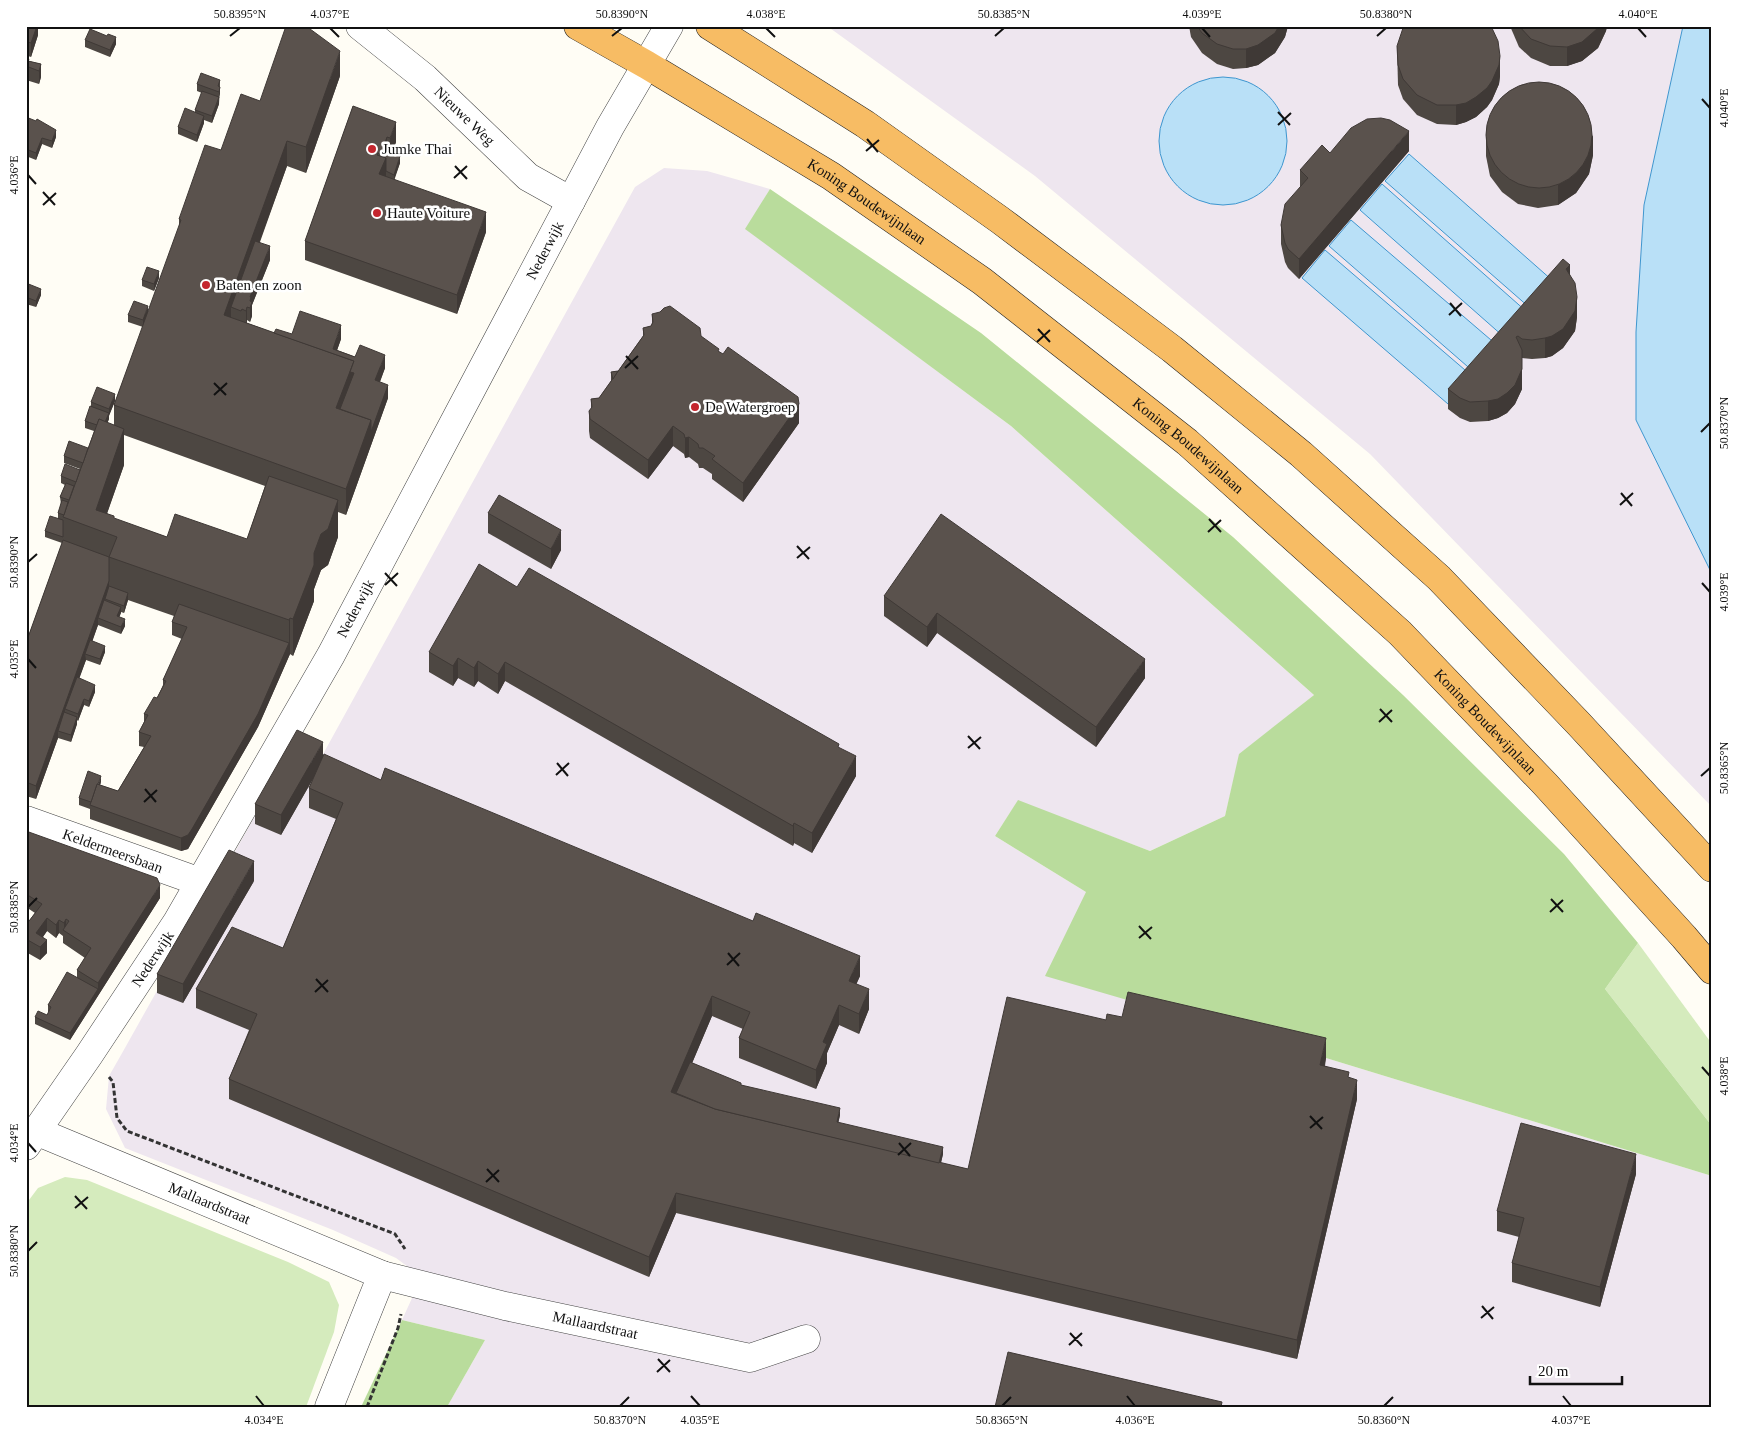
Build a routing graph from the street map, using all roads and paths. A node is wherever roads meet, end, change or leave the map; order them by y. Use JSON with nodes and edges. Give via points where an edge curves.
{"nodes":[{"id":1,"x":360,"y":26,"type":"edge"},
{"id":2,"x":578,"y":26,"type":"edge"},
{"id":3,"x":669,"y":26,"type":"edge"},
{"id":4,"x":710,"y":26,"type":"edge"},
{"id":5,"x":647,"y":65,"type":"junction"},
{"id":6,"x":571,"y":201,"type":"junction"},
{"id":7,"x":26,"y":820,"type":"edge"},
{"id":8,"x":1712,"y":868,"type":"edge"},
{"id":9,"x":200,"y":882,"type":"junction"},
{"id":10,"x":1712,"y":970,"type":"edge"},
{"id":11,"x":31,"y":1139,"type":"edge"},
{"id":12,"x":382,"y":1275,"type":"junction"},
{"id":13,"x":806,"y":1339,"type":"dead end"},
{"id":14,"x":329,"y":1407,"type":"edge"}],
"edges":[{"from":1,"to":6,"type":"street","name":"Nieuwe Weg","via":[[425,78],[528,177]]},
{"from":2,"to":5,"type":"highway","name":"Koning Boudewijnlaan"},
{"from":3,"to":5,"type":"street","name":"Nederwijk"},
{"from":4,"to":8,"type":"highway","via":[[865,124],[1023,237],[1172,349],[1301,454],[1439,578]]},
{"from":5,"to":6,"type":"street","name":"Nederwijk"},
{"from":5,"to":10,"type":"highway","name":"Koning Boudewijnlaan","via":[[839,181],[982,281],[1187,442],[1400,633],[1545,784]]},
{"from":6,"to":9,"type":"street","name":"Nederwijk","via":[[332,655]]},
{"from":7,"to":9,"type":"street","name":"Keldermeersbaan"},
{"from":9,"to":11,"type":"street","name":"Nederwijk"},
{"from":11,"to":12,"type":"street","name":"Mallaardstraat"},
{"from":12,"to":13,"type":"street","name":"Mallaardstraat","via":[[505,1306],[750,1358]]},
{"from":12,"to":14,"type":"street"}]}
